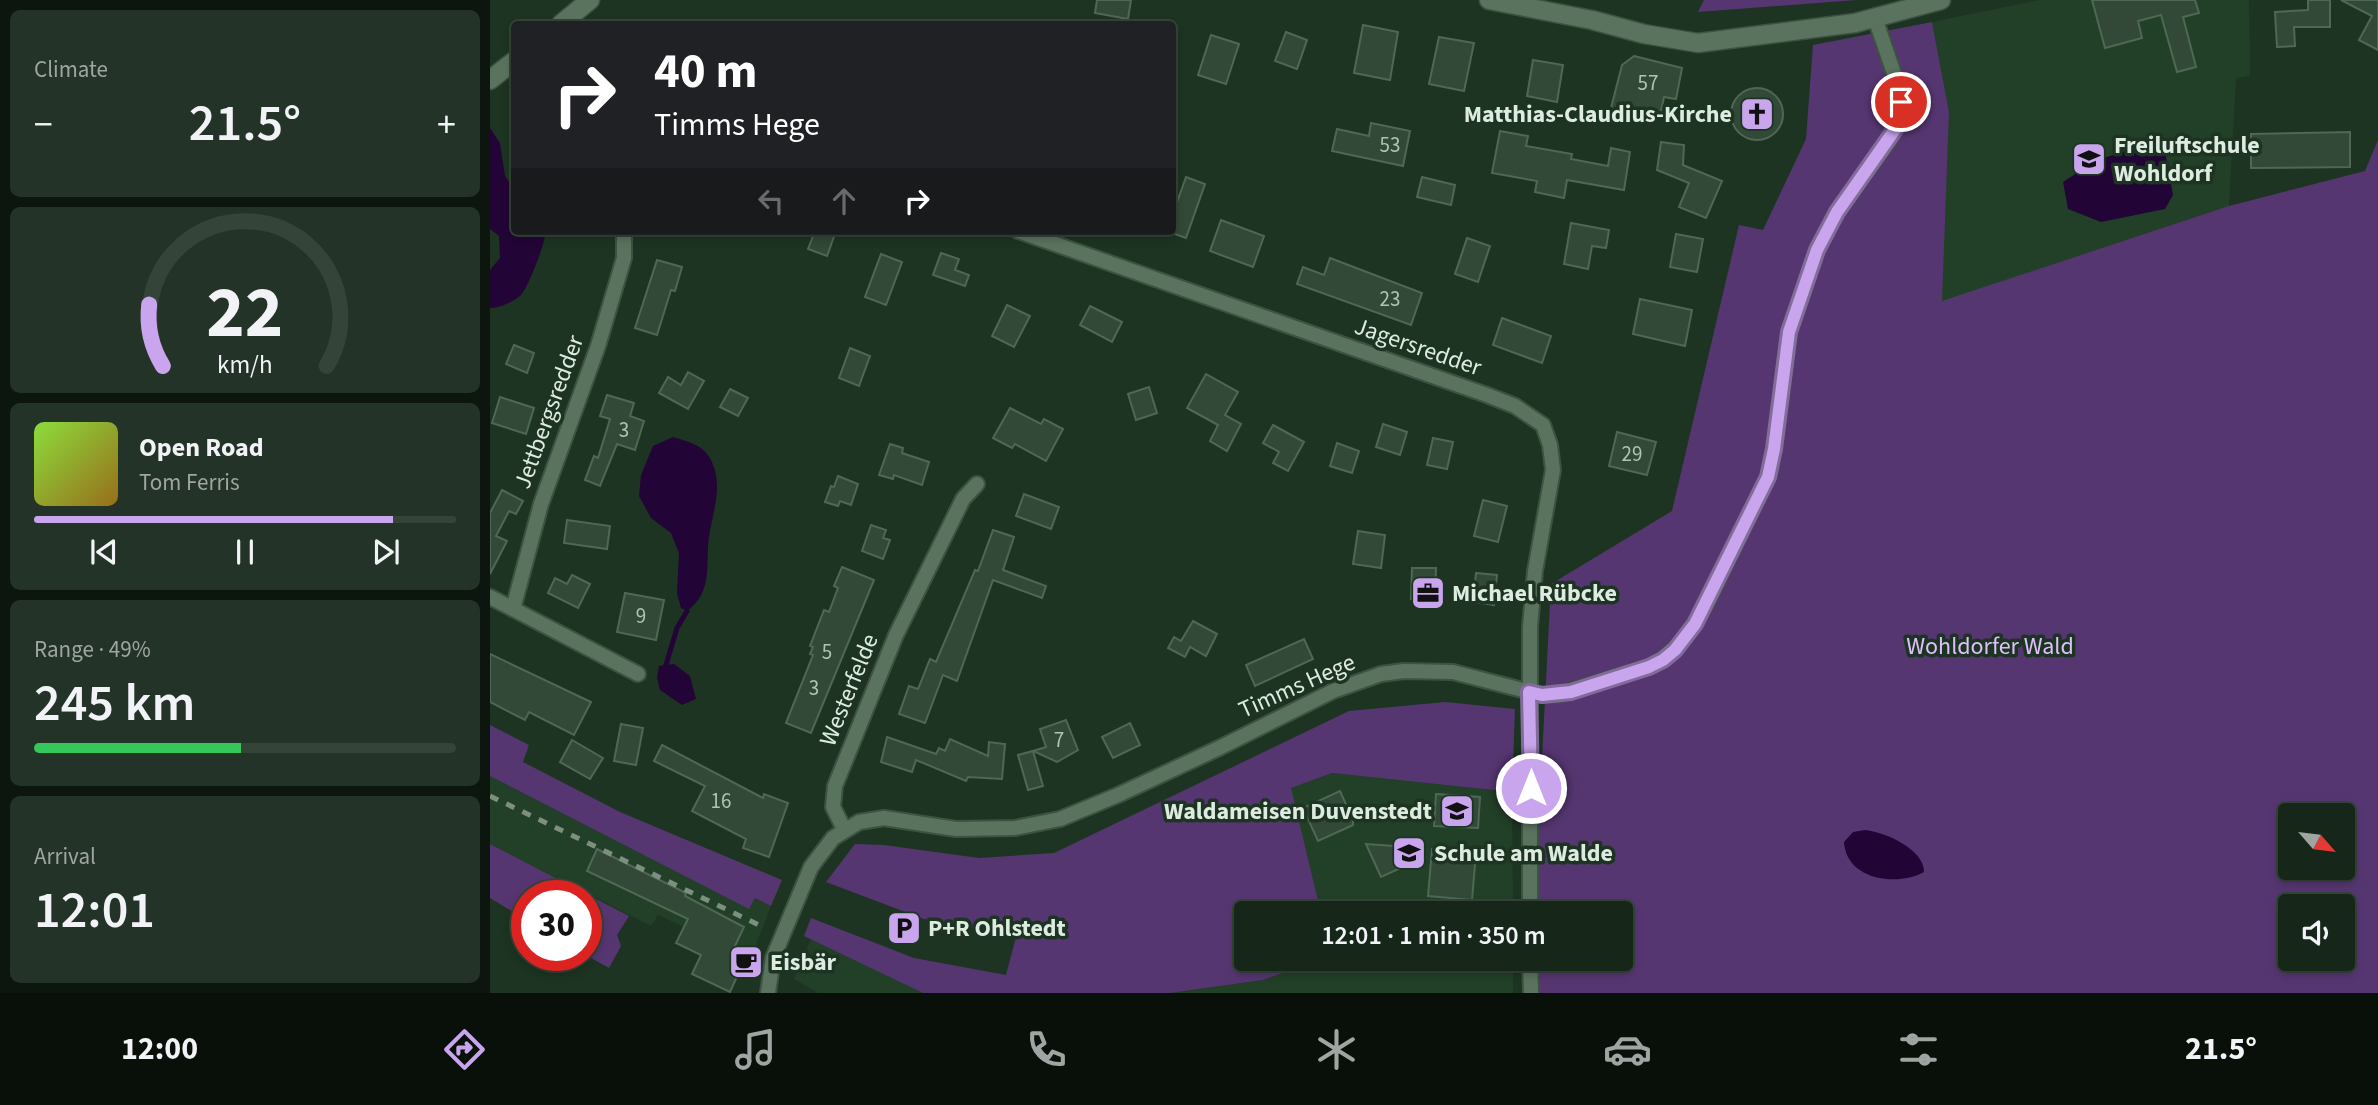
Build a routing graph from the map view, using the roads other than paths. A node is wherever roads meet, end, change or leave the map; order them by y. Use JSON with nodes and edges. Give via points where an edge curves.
{"nodes":[{"id":1,"x":590,"y":0,"type":"edge"},
{"id":2,"x":1489,"y":0,"type":"edge"},
{"id":3,"x":1941,"y":0,"type":"edge"},
{"id":4,"x":1875,"y":18,"type":"junction"},
{"id":5,"x":565,"y":21,"type":"edge"},
{"id":6,"x":511,"y":63,"type":"edge"},
{"id":7,"x":490,"y":80,"type":"edge"},
{"id":8,"x":624,"y":235,"type":"edge"},
{"id":9,"x":1029,"y":235,"type":"edge"},
{"id":10,"x":977,"y":484,"type":"dead end"},
{"id":11,"x":490,"y":597,"type":"edge"},
{"id":12,"x":513,"y":609,"type":"junction"},
{"id":13,"x":638,"y":674,"type":"dead end"},
{"id":14,"x":1529,"y":692,"type":"junction"},
{"id":15,"x":844,"y":829,"type":"junction"},
{"id":16,"x":1530,"y":901,"type":"edge"},
{"id":17,"x":1530,"y":971,"type":"edge"},
{"id":18,"x":768,"y":993,"type":"edge"},
{"id":19,"x":1531,"y":993,"type":"edge"}],
"edges":[{"from":1,"to":5,"type":"street"},
{"from":2,"to":4,"type":"street","via":[[1698,43]]},
{"from":3,"to":4,"type":"street"},
{"from":4,"to":14,"type":"street","name":"Timms Hege","via":[[1900,91],[1899,120],[1817,250],[1789,332],[1768,477],[1706,604],[1685,638],[1649,667],[1571,692]]},
{"from":6,"to":7,"type":"street"},
{"from":8,"to":12,"type":"street","name":"Jettbergsredder","via":[[624,258],[598,346],[541,504]]},
{"from":9,"to":14,"type":"street","name":"Jagersredder","via":[[1487,395],[1515,406],[1543,425],[1553,470],[1535,571]]},
{"from":10,"to":15,"type":"street","name":"Westerfelde","via":[[963,499],[896,635],[835,786],[833,807]]},
{"from":11,"to":12,"type":"street"},
{"from":12,"to":13,"type":"street"},
{"from":14,"to":15,"type":"street","name":"Timms Hege","via":[[1452,672],[1381,674],[1333,691],[1118,795],[1036,826],[956,829],[873,818]]},
{"from":14,"to":16,"type":"street","name":"Jagersredder"},
{"from":15,"to":18,"type":"street","via":[[817,856],[770,969]]},
{"from":17,"to":19,"type":"street"}]}
